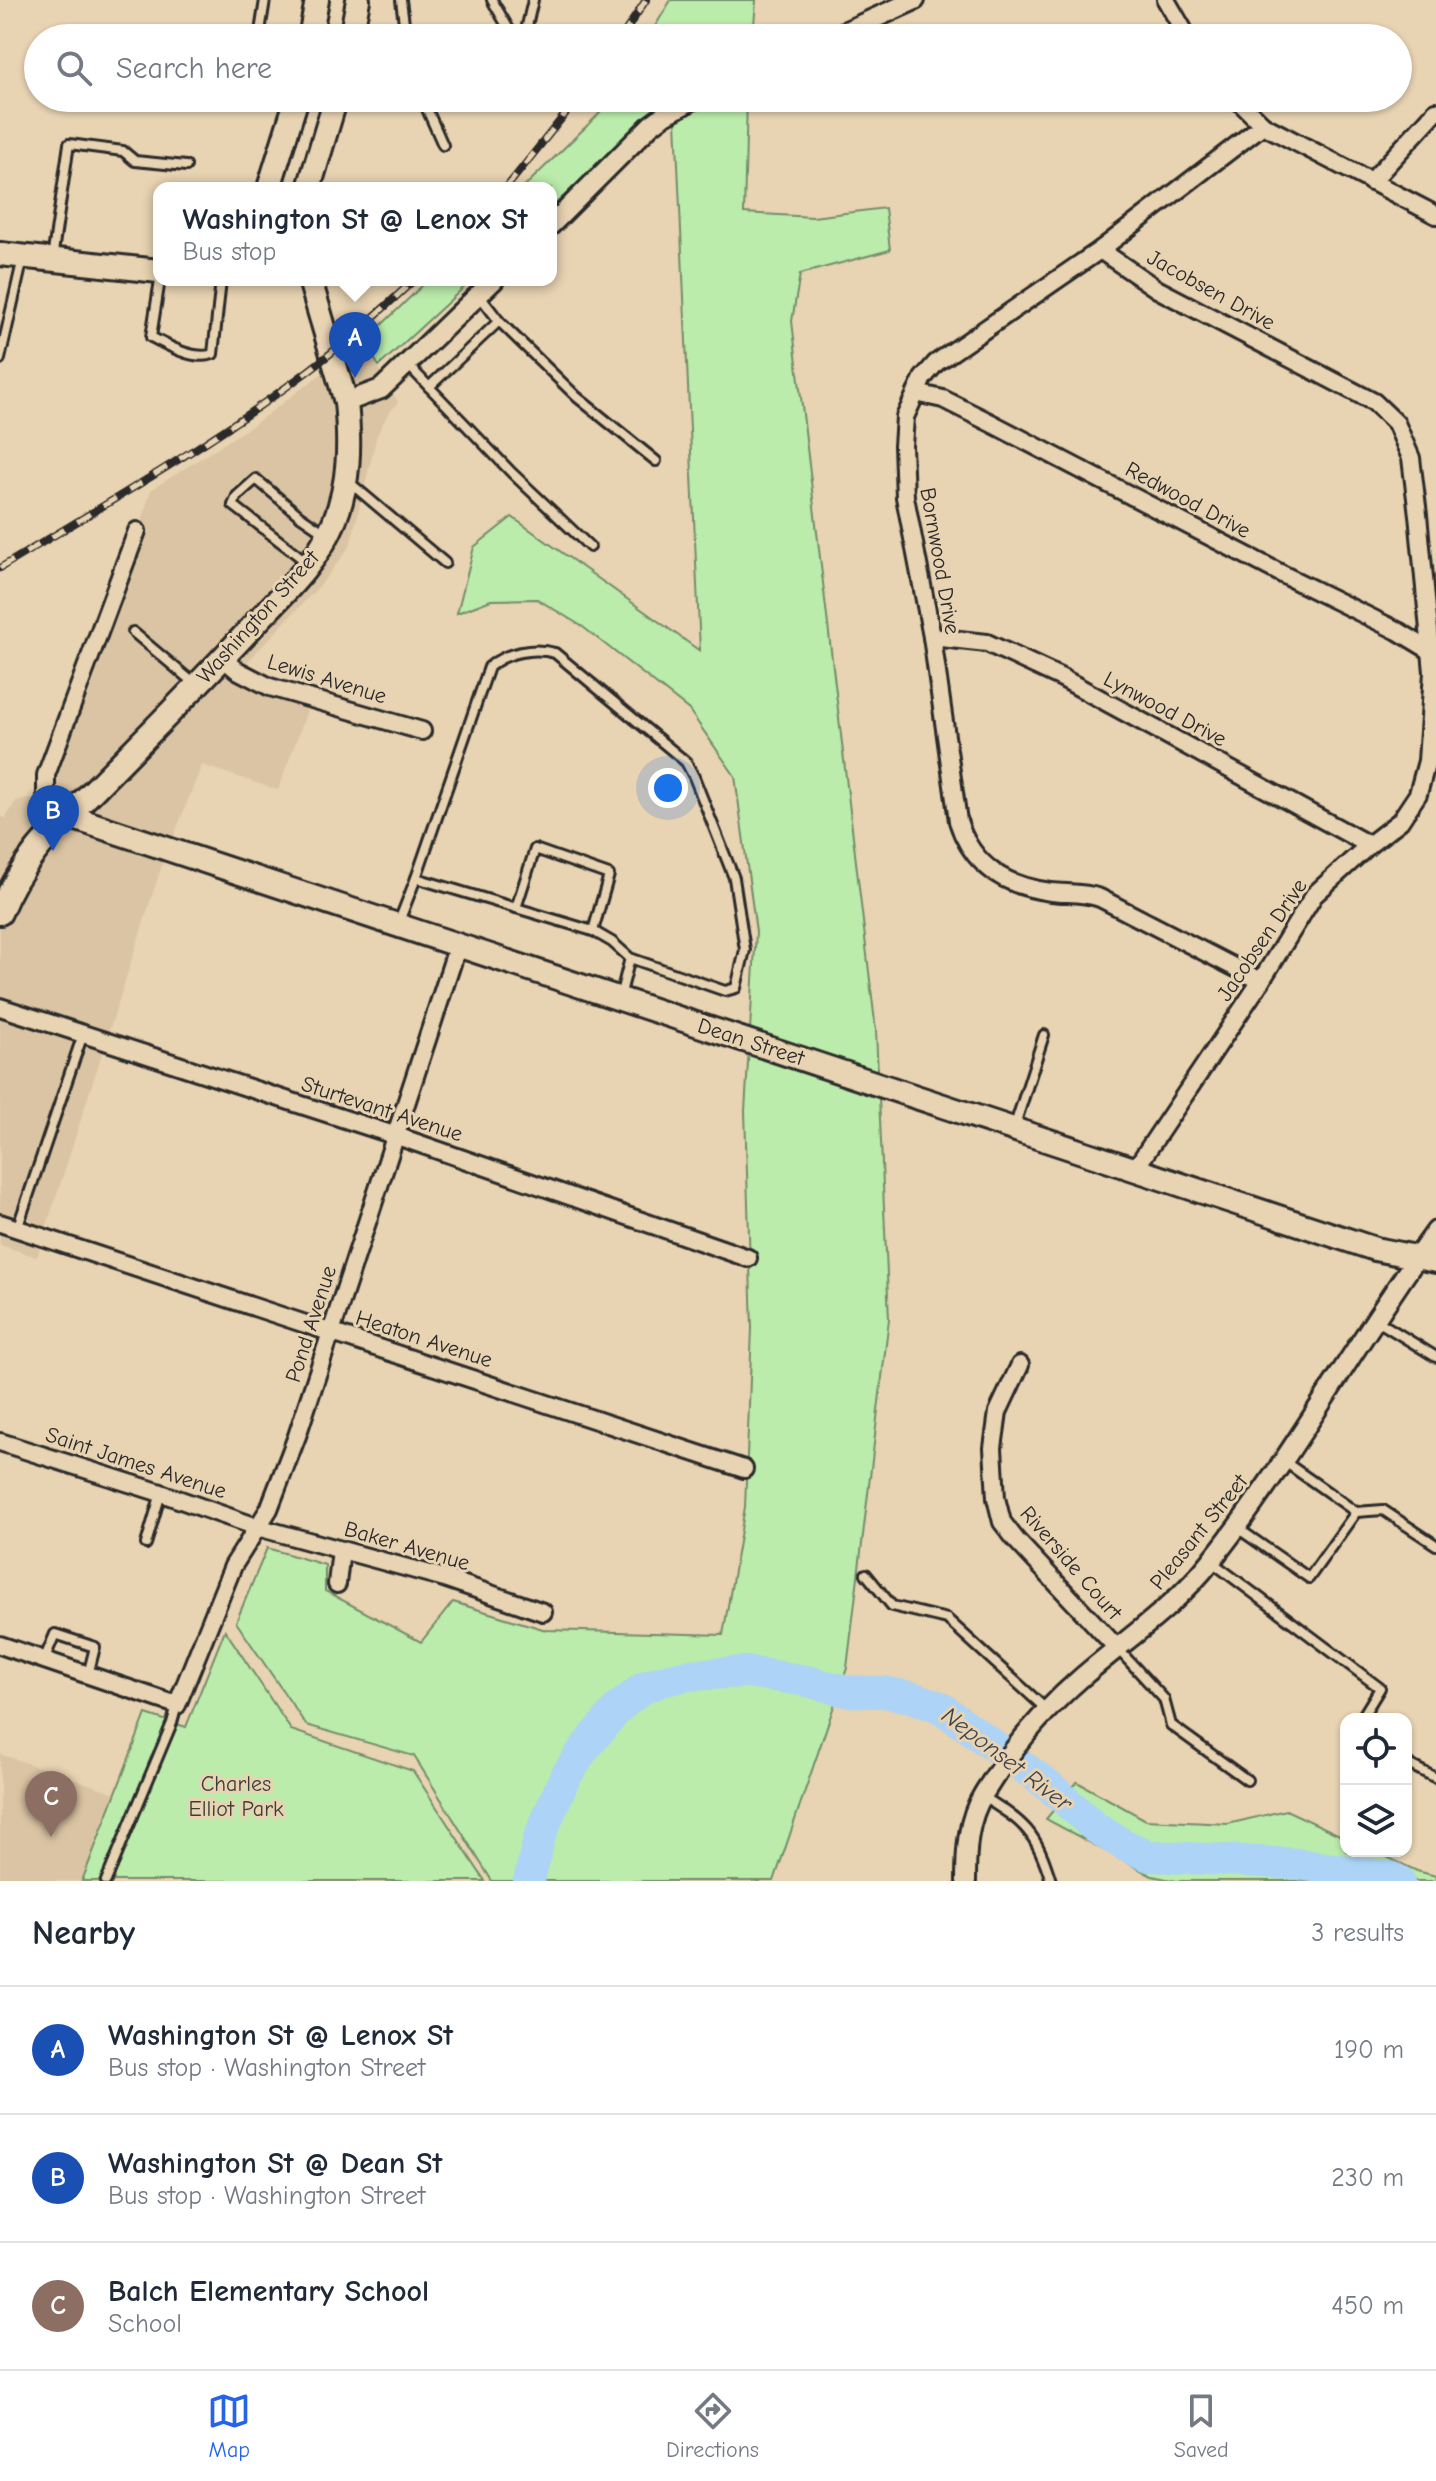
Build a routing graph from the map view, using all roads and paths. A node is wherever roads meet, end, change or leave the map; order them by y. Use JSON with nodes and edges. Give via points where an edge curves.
{"nodes":[{"id":1,"x":265,"y":0,"type":"edge"},
{"id":2,"x":317,"y":0,"type":"edge"},
{"id":3,"x":358,"y":0,"type":"edge"},
{"id":4,"x":401,"y":0,"type":"edge"},
{"id":5,"x":492,"y":0,"type":"edge"},
{"id":6,"x":533,"y":0,"type":"edge"},
{"id":7,"x":915,"y":0,"type":"edge"},
{"id":8,"x":1166,"y":0,"type":"edge"},
{"id":9,"x":261,"y":24,"type":"edge"},
{"id":10,"x":313,"y":24,"type":"edge"},
{"id":11,"x":354,"y":24,"type":"edge"},
{"id":12,"x":404,"y":24,"type":"edge"},
{"id":13,"x":506,"y":24,"type":"edge"},
{"id":14,"x":527,"y":24,"type":"edge"},
{"id":15,"x":862,"y":24,"type":"edge"},
{"id":16,"x":1180,"y":24,"type":"edge"},
{"id":17,"x":1436,"y":111,"type":"edge"},
{"id":18,"x":293,"y":112,"type":"edge"},
{"id":19,"x":332,"y":112,"type":"edge"},
{"id":20,"x":428,"y":112,"type":"edge"},
{"id":21,"x":673,"y":112,"type":"edge"},
{"id":22,"x":1250,"y":112,"type":"edge"},
{"id":23,"x":1263,"y":125,"type":"junction"},
{"id":24,"x":443,"y":145,"type":"dead end"},
{"id":25,"x":186,"y":166,"type":"dead end"},
{"id":26,"x":271,"y":182,"type":"edge"},
{"id":27,"x":311,"y":182,"type":"edge"},
{"id":28,"x":1371,"y":182,"type":"junction"},
{"id":29,"x":1436,"y":215,"type":"edge"},
{"id":30,"x":557,"y":219,"type":"edge"},
{"id":31,"x":1100,"y":250,"type":"junction"},
{"id":32,"x":0,"y":254,"type":"edge"},
{"id":33,"x":23,"y":257,"type":"junction"},
{"id":34,"x":51,"y":259,"type":"junction"},
{"id":35,"x":153,"y":270,"type":"edge"},
{"id":36,"x":159,"y":286,"type":"edge"},
{"id":37,"x":220,"y":286,"type":"edge"},
{"id":38,"x":312,"y":286,"type":"edge"},
{"id":39,"x":488,"y":286,"type":"edge"},
{"id":40,"x":479,"y":295,"type":"junction"},
{"id":41,"x":499,"y":321,"type":"junction"},
{"id":42,"x":0,"y":359,"type":"edge"},
{"id":43,"x":407,"y":364,"type":"junction"},
{"id":44,"x":429,"y":387,"type":"junction"},
{"id":45,"x":916,"y":393,"type":"junction"},
{"id":46,"x":346,"y":402,"type":"junction"},
{"id":47,"x":656,"y":461,"type":"dead end"},
{"id":48,"x":346,"y":479,"type":"junction"},
{"id":49,"x":137,"y":531,"type":"dead end"},
{"id":50,"x":328,"y":534,"type":"junction"},
{"id":51,"x":590,"y":547,"type":"dead end"},
{"id":52,"x":309,"y":563,"type":"junction"},
{"id":53,"x":445,"y":563,"type":"dead end"},
{"id":54,"x":133,"y":632,"type":"dead end"},
{"id":55,"x":932,"y":637,"type":"junction"},
{"id":56,"x":1434,"y":654,"type":"edge"},
{"id":57,"x":223,"y":658,"type":"junction"},
{"id":58,"x":197,"y":685,"type":"junction"},
{"id":59,"x":422,"y":731,"type":"dead end"},
{"id":60,"x":68,"y":816,"type":"junction"},
{"id":61,"x":1369,"y":845,"type":"junction"},
{"id":62,"x":416,"y":878,"type":"junction"},
{"id":63,"x":516,"y":908,"type":"junction"},
{"id":64,"x":0,"y":913,"type":"edge"},
{"id":65,"x":397,"y":925,"type":"junction"},
{"id":66,"x":593,"y":931,"type":"junction"},
{"id":67,"x":458,"y":945,"type":"junction"},
{"id":68,"x":630,"y":958,"type":"junction"},
{"id":69,"x":1261,"y":981,"type":"junction"},
{"id":70,"x":619,"y":998,"type":"junction"},
{"id":71,"x":0,"y":1007,"type":"edge"},
{"id":72,"x":83,"y":1034,"type":"junction"},
{"id":73,"x":1044,"y":1035,"type":"dead end"},
{"id":74,"x":1013,"y":1128,"type":"junction"},
{"id":75,"x":397,"y":1136,"type":"junction"},
{"id":76,"x":1135,"y":1169,"type":"junction"},
{"id":77,"x":0,"y":1223,"type":"edge"},
{"id":78,"x":17,"y":1229,"type":"junction"},
{"id":79,"x":1436,"y":1231,"type":"edge"},
{"id":80,"x":748,"y":1258,"type":"dead end"},
{"id":81,"x":1426,"y":1259,"type":"edge"},
{"id":82,"x":1376,"y":1320,"type":"junction"},
{"id":83,"x":333,"y":1332,"type":"junction"},
{"id":84,"x":1436,"y":1357,"type":"edge"},
{"id":85,"x":1020,"y":1365,"type":"dead end"},
{"id":86,"x":0,"y":1442,"type":"edge"},
{"id":87,"x":1285,"y":1462,"type":"junction"},
{"id":88,"x":744,"y":1469,"type":"dead end"},
{"id":89,"x":161,"y":1493,"type":"junction"},
{"id":90,"x":1356,"y":1512,"type":"junction"},
{"id":91,"x":257,"y":1527,"type":"junction"},
{"id":92,"x":1236,"y":1527,"type":"junction"},
{"id":93,"x":146,"y":1544,"type":"dead end"},
{"id":94,"x":1436,"y":1545,"type":"edge"},
{"id":95,"x":341,"y":1550,"type":"junction"},
{"id":96,"x":1211,"y":1561,"type":"junction"},
{"id":97,"x":866,"y":1574,"type":"dead end"},
{"id":98,"x":337,"y":1584,"type":"dead end"},
{"id":99,"x":543,"y":1612,"type":"dead end"},
{"id":100,"x":0,"y":1645,"type":"edge"},
{"id":101,"x":1117,"y":1648,"type":"junction"},
{"id":102,"x":44,"y":1661,"type":"junction"},
{"id":103,"x":88,"y":1675,"type":"junction"},
{"id":104,"x":177,"y":1705,"type":"junction"},
{"id":105,"x":1047,"y":1710,"type":"junction"},
{"id":106,"x":1365,"y":1713,"type":"edge"},
{"id":107,"x":1412,"y":1766,"type":"edge"},
{"id":108,"x":1436,"y":1778,"type":"edge"},
{"id":109,"x":1247,"y":1780,"type":"dead end"},
{"id":110,"x":982,"y":1796,"type":"junction"},
{"id":111,"x":106,"y":1881,"type":"edge"},
{"id":112,"x":966,"y":1881,"type":"edge"},
{"id":113,"x":1051,"y":1881,"type":"edge"}],
"edges":[{"from":1,"to":9,"type":"lane"},
{"from":2,"to":10,"type":"main road"},
{"from":3,"to":11,"type":"main road"},
{"from":4,"to":12,"type":"lane"},
{"from":5,"to":13,"type":"lane"},
{"from":6,"to":14,"type":"lane"},
{"from":7,"to":15,"type":"street"},
{"from":8,"to":16,"type":"street"},
{"from":17,"to":28,"type":"street"},
{"from":18,"to":26,"type":"main road"},
{"from":19,"to":27,"type":"main road"},
{"from":20,"to":24,"type":"lane"},
{"from":21,"to":30,"type":"street","via":[[651,125]]},
{"from":22,"to":23,"type":"street"},
{"from":23,"to":28,"type":"street"},
{"from":23,"to":31,"type":"street","name":"Bornwood Drive"},
{"from":25,"to":34,"type":"lane","via":[[135,161],[123,151],[69,144]]},
{"from":28,"to":29,"type":"street"},
{"from":31,"to":45,"type":"street","name":"Bornwood Drive","via":[[936,363]]},
{"from":31,"to":56,"type":"street","name":"Jacobsen Drive","via":[[1157,289],[1374,402],[1396,423],[1411,458]]},
{"from":32,"to":33,"type":"main road"},
{"from":33,"to":34,"type":"main road"},
{"from":33,"to":42,"type":"lane"},
{"from":34,"to":35,"type":"main road"},
{"from":36,"to":37,"type":"lane","via":[[151,337],[206,357],[213,354]]},
{"from":38,"to":46,"type":"main road","name":"Washington Street"},
{"from":39,"to":40,"type":"street"},
{"from":40,"to":41,"type":"lane"},
{"from":40,"to":43,"type":"street"},
{"from":41,"to":44,"type":"lane"},
{"from":41,"to":47,"type":"lane","via":[[577,397]]},
{"from":43,"to":44,"type":"lane"},
{"from":43,"to":46,"type":"street","via":[[381,389]]},
{"from":44,"to":51,"type":"lane"},
{"from":45,"to":55,"type":"street","name":"Bornwood Drive","via":[[905,417],[905,497]]},
{"from":45,"to":56,"type":"street","name":"Redwood Drive","via":[[943,399],[991,423]]},
{"from":46,"to":48,"type":"main road","name":"Washington Street"},
{"from":48,"to":50,"type":"main road","name":"Washington Street"},
{"from":48,"to":53,"type":"lane"},
{"from":49,"to":60,"type":"street","via":[[46,775],[46,794]]},
{"from":50,"to":52,"type":"main road","name":"Washington Street"},
{"from":50,"to":52,"type":"lane","via":[[256,479],[237,496],[233,505]]},
{"from":52,"to":57,"type":"main road","name":"Washington Street"},
{"from":54,"to":58,"type":"lane"},
{"from":55,"to":61,"type":"street","name":"Lynwood Drive","via":[[999,648]]},
{"from":55,"to":69,"type":"street","name":"Bornwood Drive","via":[[958,821],[980,862],[1022,886],[1100,898]]},
{"from":56,"to":61,"type":"street","name":"Jacobsen Drive","via":[[1427,761],[1418,794],[1400,821]]},
{"from":57,"to":58,"type":"main road","name":"Washington Street"},
{"from":57,"to":59,"type":"street","name":"Lewis Avenue","via":[[270,687]]},
{"from":58,"to":60,"type":"main road","name":"Washington Street"},
{"from":60,"to":64,"type":"main road","name":"Washington Street","via":[[24,864]]},
{"from":60,"to":65,"type":"main road","name":"Dean Street"},
{"from":61,"to":69,"type":"street","name":"Jacobsen Drive","via":[[1314,895]]},
{"from":62,"to":63,"type":"lane"},
{"from":62,"to":65,"type":"lane"},
{"from":62,"to":68,"type":"lane","via":[[489,667],[509,655],[540,649],[555,653],[686,762],[734,878],[745,950],[736,988],[725,991]]},
{"from":63,"to":66,"type":"lane"},
{"from":63,"to":66,"type":"lane","via":[[535,849],[609,875]]},
{"from":65,"to":67,"type":"main road","name":"Dean Street"},
{"from":66,"to":68,"type":"lane"},
{"from":67,"to":70,"type":"main road","name":"Dean Street"},
{"from":67,"to":75,"type":"street","name":"Pond Avenue"},
{"from":68,"to":70,"type":"lane"},
{"from":69,"to":76,"type":"street","name":"Jacobsen Drive"},
{"from":70,"to":74,"type":"main road","name":"Dean Street"},
{"from":71,"to":72,"type":"street","name":"Sturtevant Avenue"},
{"from":72,"to":75,"type":"street","name":"Sturtevant Avenue"},
{"from":72,"to":78,"type":"lane"},
{"from":73,"to":74,"type":"lane"},
{"from":74,"to":76,"type":"main road","name":"Dean Street"},
{"from":75,"to":80,"type":"street","name":"Sturtevant Avenue"},
{"from":75,"to":83,"type":"street","name":"Pond Avenue"},
{"from":76,"to":81,"type":"main road","name":"Dean Street","via":[[1375,1249]]},
{"from":77,"to":78,"type":"street","name":"Heaton Avenue"},
{"from":78,"to":83,"type":"street","name":"Heaton Avenue"},
{"from":79,"to":81,"type":"street","name":"Pleasant Street"},
{"from":81,"to":82,"type":"street","name":"Pleasant Street"},
{"from":82,"to":84,"type":"lane"},
{"from":82,"to":87,"type":"street","name":"Pleasant Street"},
{"from":83,"to":88,"type":"street","name":"Heaton Avenue"},
{"from":83,"to":91,"type":"street","name":"Pond Avenue","via":[[269,1509]]},
{"from":85,"to":101,"type":"street","name":"Riverside Court","via":[[998,1412],[993,1448],[1002,1522]]},
{"from":86,"to":89,"type":"street","name":"Saint James Avenue"},
{"from":87,"to":90,"type":"lane"},
{"from":87,"to":92,"type":"street","name":"Pleasant Street"},
{"from":89,"to":91,"type":"street","name":"Saint James Avenue"},
{"from":89,"to":93,"type":"lane"},
{"from":90,"to":92,"type":"lane","via":[[1309,1578]]},
{"from":90,"to":94,"type":"lane","via":[[1383,1510]]},
{"from":91,"to":95,"type":"street","name":"Baker Avenue"},
{"from":91,"to":104,"type":"street","name":"Pond Avenue","via":[[233,1566]]},
{"from":92,"to":96,"type":"street","name":"Pleasant Street"},
{"from":95,"to":98,"type":"street"},
{"from":95,"to":99,"type":"street","name":"Baker Avenue"},
{"from":96,"to":101,"type":"street","name":"Pleasant Street","via":[[1156,1620]]},
{"from":96,"to":106,"type":"lane","via":[[1380,1688]]},
{"from":97,"to":105,"type":"lane","via":[[892,1606],[947,1619]]},
{"from":100,"to":102,"type":"street"},
{"from":101,"to":105,"type":"street","name":"Pleasant Street"},
{"from":101,"to":109,"type":"lane","via":[[1164,1699],[1171,1725]]},
{"from":102,"to":103,"type":"street"},
{"from":102,"to":103,"type":"lane","via":[[55,1634],[95,1647]]},
{"from":103,"to":104,"type":"street"},
{"from":104,"to":111,"type":"lane"},
{"from":105,"to":110,"type":"street","name":"Pleasant Street"},
{"from":107,"to":108,"type":"lane"},
{"from":110,"to":112,"type":"street","name":"Pleasant Street","via":[[972,1818]]},
{"from":110,"to":113,"type":"lane","via":[[1030,1831]]}]}
